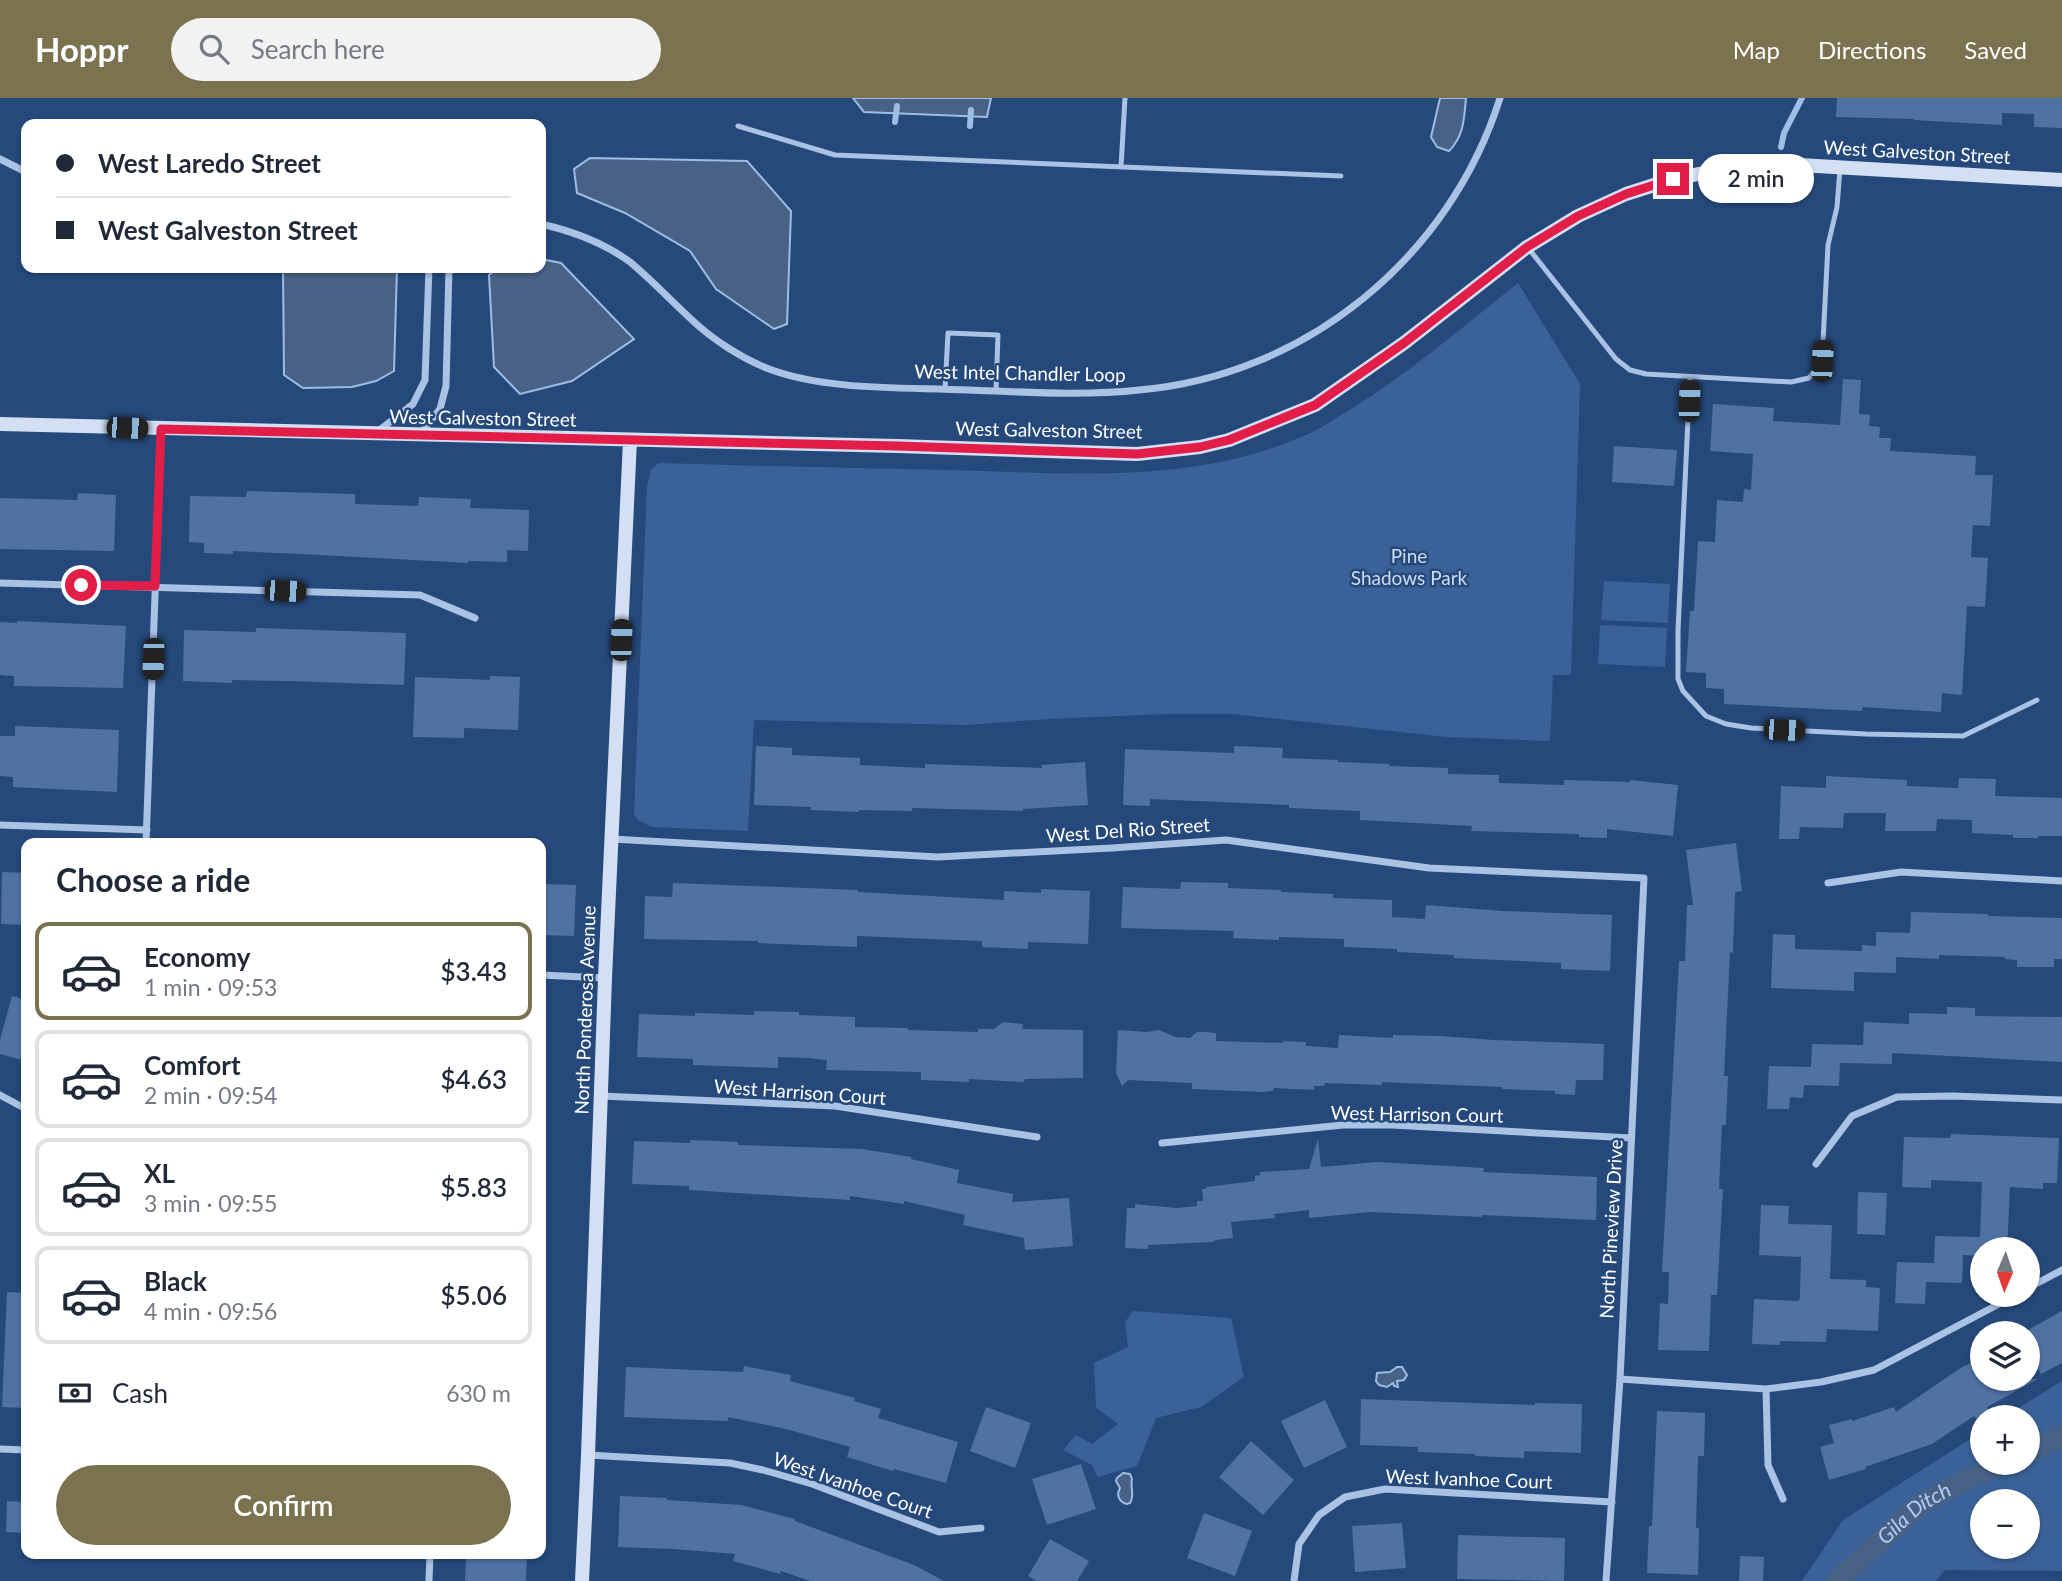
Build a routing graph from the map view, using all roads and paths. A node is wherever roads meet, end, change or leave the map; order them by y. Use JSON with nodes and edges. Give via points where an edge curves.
{"nodes":[{"id":1,"x":1125,"y":98,"type":"edge"},
{"id":2,"x":1500,"y":98,"type":"edge"},
{"id":3,"x":738,"y":126,"type":"dead end"},
{"id":4,"x":0,"y":159,"type":"edge"},
{"id":5,"x":1121,"y":167,"type":"junction"},
{"id":6,"x":1840,"y":167,"type":"junction"},
{"id":7,"x":21,"y":170,"type":"edge"},
{"id":8,"x":1342,"y":176,"type":"dead end"},
{"id":9,"x":2062,"y":180,"type":"edge"},
{"id":10,"x":546,"y":225,"type":"edge"},
{"id":11,"x":1527,"y":247,"type":"junction"},
{"id":12,"x":429,"y":273,"type":"edge"},
{"id":13,"x":449,"y":273,"type":"edge"},
{"id":14,"x":1690,"y":377,"type":"junction"},
{"id":15,"x":946,"y":389,"type":"junction"},
{"id":16,"x":996,"y":391,"type":"junction"},
{"id":17,"x":0,"y":425,"type":"edge"},
{"id":18,"x":161,"y":429,"type":"junction"},
{"id":19,"x":374,"y":434,"type":"junction"},
{"id":20,"x":418,"y":435,"type":"junction"},
{"id":21,"x":630,"y":440,"type":"junction"},
{"id":22,"x":0,"y":583,"type":"edge"},
{"id":23,"x":155,"y":586,"type":"junction"},
{"id":24,"x":475,"y":618,"type":"dead end"},
{"id":25,"x":2037,"y":700,"type":"dead end"},
{"id":26,"x":0,"y":825,"type":"edge"},
{"id":27,"x":147,"y":830,"type":"junction"},
{"id":28,"x":146,"y":838,"type":"edge"},
{"id":29,"x":612,"y":839,"type":"junction"},
{"id":30,"x":1644,"y":878,"type":"joint"},
{"id":31,"x":2062,"y":881,"type":"edge"},
{"id":32,"x":1828,"y":883,"type":"dead end"},
{"id":33,"x":546,"y":975,"type":"edge"},
{"id":34,"x":605,"y":978,"type":"junction"},
{"id":35,"x":0,"y":1095,"type":"edge"},
{"id":36,"x":601,"y":1096,"type":"junction"},
{"id":37,"x":2062,"y":1100,"type":"edge"},
{"id":38,"x":21,"y":1106,"type":"edge"},
{"id":39,"x":1037,"y":1137,"type":"dead end"},
{"id":40,"x":1631,"y":1138,"type":"junction"},
{"id":41,"x":1162,"y":1143,"type":"dead end"},
{"id":42,"x":1816,"y":1164,"type":"dead end"},
{"id":43,"x":2062,"y":1270,"type":"edge"},
{"id":44,"x":2040,"y":1282,"type":"edge"},
{"id":45,"x":1993,"y":1307,"type":"edge"},
{"id":46,"x":1620,"y":1379,"type":"junction"},
{"id":47,"x":1766,"y":1389,"type":"junction"},
{"id":48,"x":0,"y":1449,"type":"edge"},
{"id":49,"x":21,"y":1450,"type":"edge"},
{"id":50,"x":588,"y":1455,"type":"junction"},
{"id":51,"x":1783,"y":1499,"type":"dead end"},
{"id":52,"x":1612,"y":1502,"type":"junction"},
{"id":53,"x":981,"y":1528,"type":"dead end"},
{"id":54,"x":430,"y":1559,"type":"edge"},
{"id":55,"x":429,"y":1581,"type":"edge"},
{"id":56,"x":582,"y":1581,"type":"edge"},
{"id":57,"x":1294,"y":1581,"type":"edge"},
{"id":58,"x":1606,"y":1581,"type":"edge"}],
"edges":[{"from":1,"to":5,"type":"lane"},
{"from":2,"to":16,"type":"street","name":"West Intel Chandler Loop","via":[[1465,179],[1422,242],[1382,284],[1304,340],[1230,372],[1164,387],[1088,393]]},
{"from":3,"to":5,"type":"lane","via":[[835,155]]},
{"from":4,"to":7,"type":"street"},
{"from":5,"to":8,"type":"lane"},
{"from":6,"to":9,"type":"street","name":"West Galveston Street"},
{"from":6,"to":11,"type":"street","name":"West Galveston Street","via":[[1724,169],[1673,179],[1578,216]]},
{"from":6,"to":14,"type":"lane","via":[[1828,245],[1822,361],[1809,378],[1791,383]]},
{"from":10,"to":15,"type":"street","name":"West Intel Chandler Loop","via":[[575,233],[628,260],[694,322],[768,369],[831,384]]},
{"from":11,"to":14,"type":"lane","via":[[1616,359],[1630,370],[1646,374]]},
{"from":11,"to":21,"type":"street","name":"West Galveston Street","via":[[1315,405],[1200,447],[1137,454]]},
{"from":12,"to":19,"type":"street","via":[[425,380],[412,404]]},
{"from":13,"to":20,"type":"street","via":[[446,386],[440,409]]},
{"from":14,"to":25,"type":"lane","via":[[1678,679],[1706,716],[1726,724],[1773,730],[1963,736]]},
{"from":15,"to":16,"type":"street","name":"West Intel Chandler Loop"},
{"from":15,"to":16,"type":"lane","via":[[948,333],[998,335]]},
{"from":17,"to":18,"type":"street","name":"West Galveston Street"},
{"from":18,"to":19,"type":"street","name":"West Galveston Street"},
{"from":18,"to":23,"type":"street"},
{"from":19,"to":20,"type":"street","name":"West Galveston Street"},
{"from":20,"to":21,"type":"street","name":"West Galveston Street"},
{"from":21,"to":29,"type":"street","name":"North Ponderosa Avenue"},
{"from":22,"to":23,"type":"street"},
{"from":23,"to":24,"type":"street","via":[[420,595]]},
{"from":23,"to":27,"type":"street"},
{"from":26,"to":27,"type":"street"},
{"from":27,"to":28,"type":"street"},
{"from":29,"to":30,"type":"street","name":"West Del Rio Street","via":[[938,857],[1226,840],[1429,868]]},
{"from":29,"to":34,"type":"street","name":"North Ponderosa Avenue"},
{"from":30,"to":40,"type":"street","name":"North Pineview Drive"},
{"from":31,"to":32,"type":"street","via":[[1901,872]]},
{"from":33,"to":34,"type":"street"},
{"from":34,"to":36,"type":"street","name":"North Ponderosa Avenue"},
{"from":35,"to":38,"type":"street"},
{"from":36,"to":39,"type":"street","name":"West Harrison Court","via":[[835,1106]]},
{"from":36,"to":50,"type":"street","name":"North Ponderosa Avenue"},
{"from":37,"to":42,"type":"street","via":[[1897,1097],[1853,1116]]},
{"from":40,"to":41,"type":"street","name":"West Harrison Court","via":[[1343,1125]]},
{"from":40,"to":46,"type":"street","name":"North Pineview Drive"},
{"from":43,"to":44,"type":"street"},
{"from":45,"to":47,"type":"street","via":[[1874,1370]]},
{"from":46,"to":47,"type":"street"},
{"from":46,"to":52,"type":"street","name":"North Pineview Drive"},
{"from":47,"to":51,"type":"street","via":[[1768,1465]]},
{"from":48,"to":49,"type":"street"},
{"from":50,"to":53,"type":"street","name":"West Ivanhoe Court","via":[[730,1463],[812,1484],[939,1532]]},
{"from":50,"to":56,"type":"street","name":"North Ponderosa Avenue"},
{"from":52,"to":57,"type":"street","name":"West Ivanhoe Court","via":[[1385,1489],[1345,1497],[1319,1515],[1299,1544]]},
{"from":52,"to":58,"type":"street","name":"North Pineview Drive"},
{"from":54,"to":55,"type":"street"}]}
